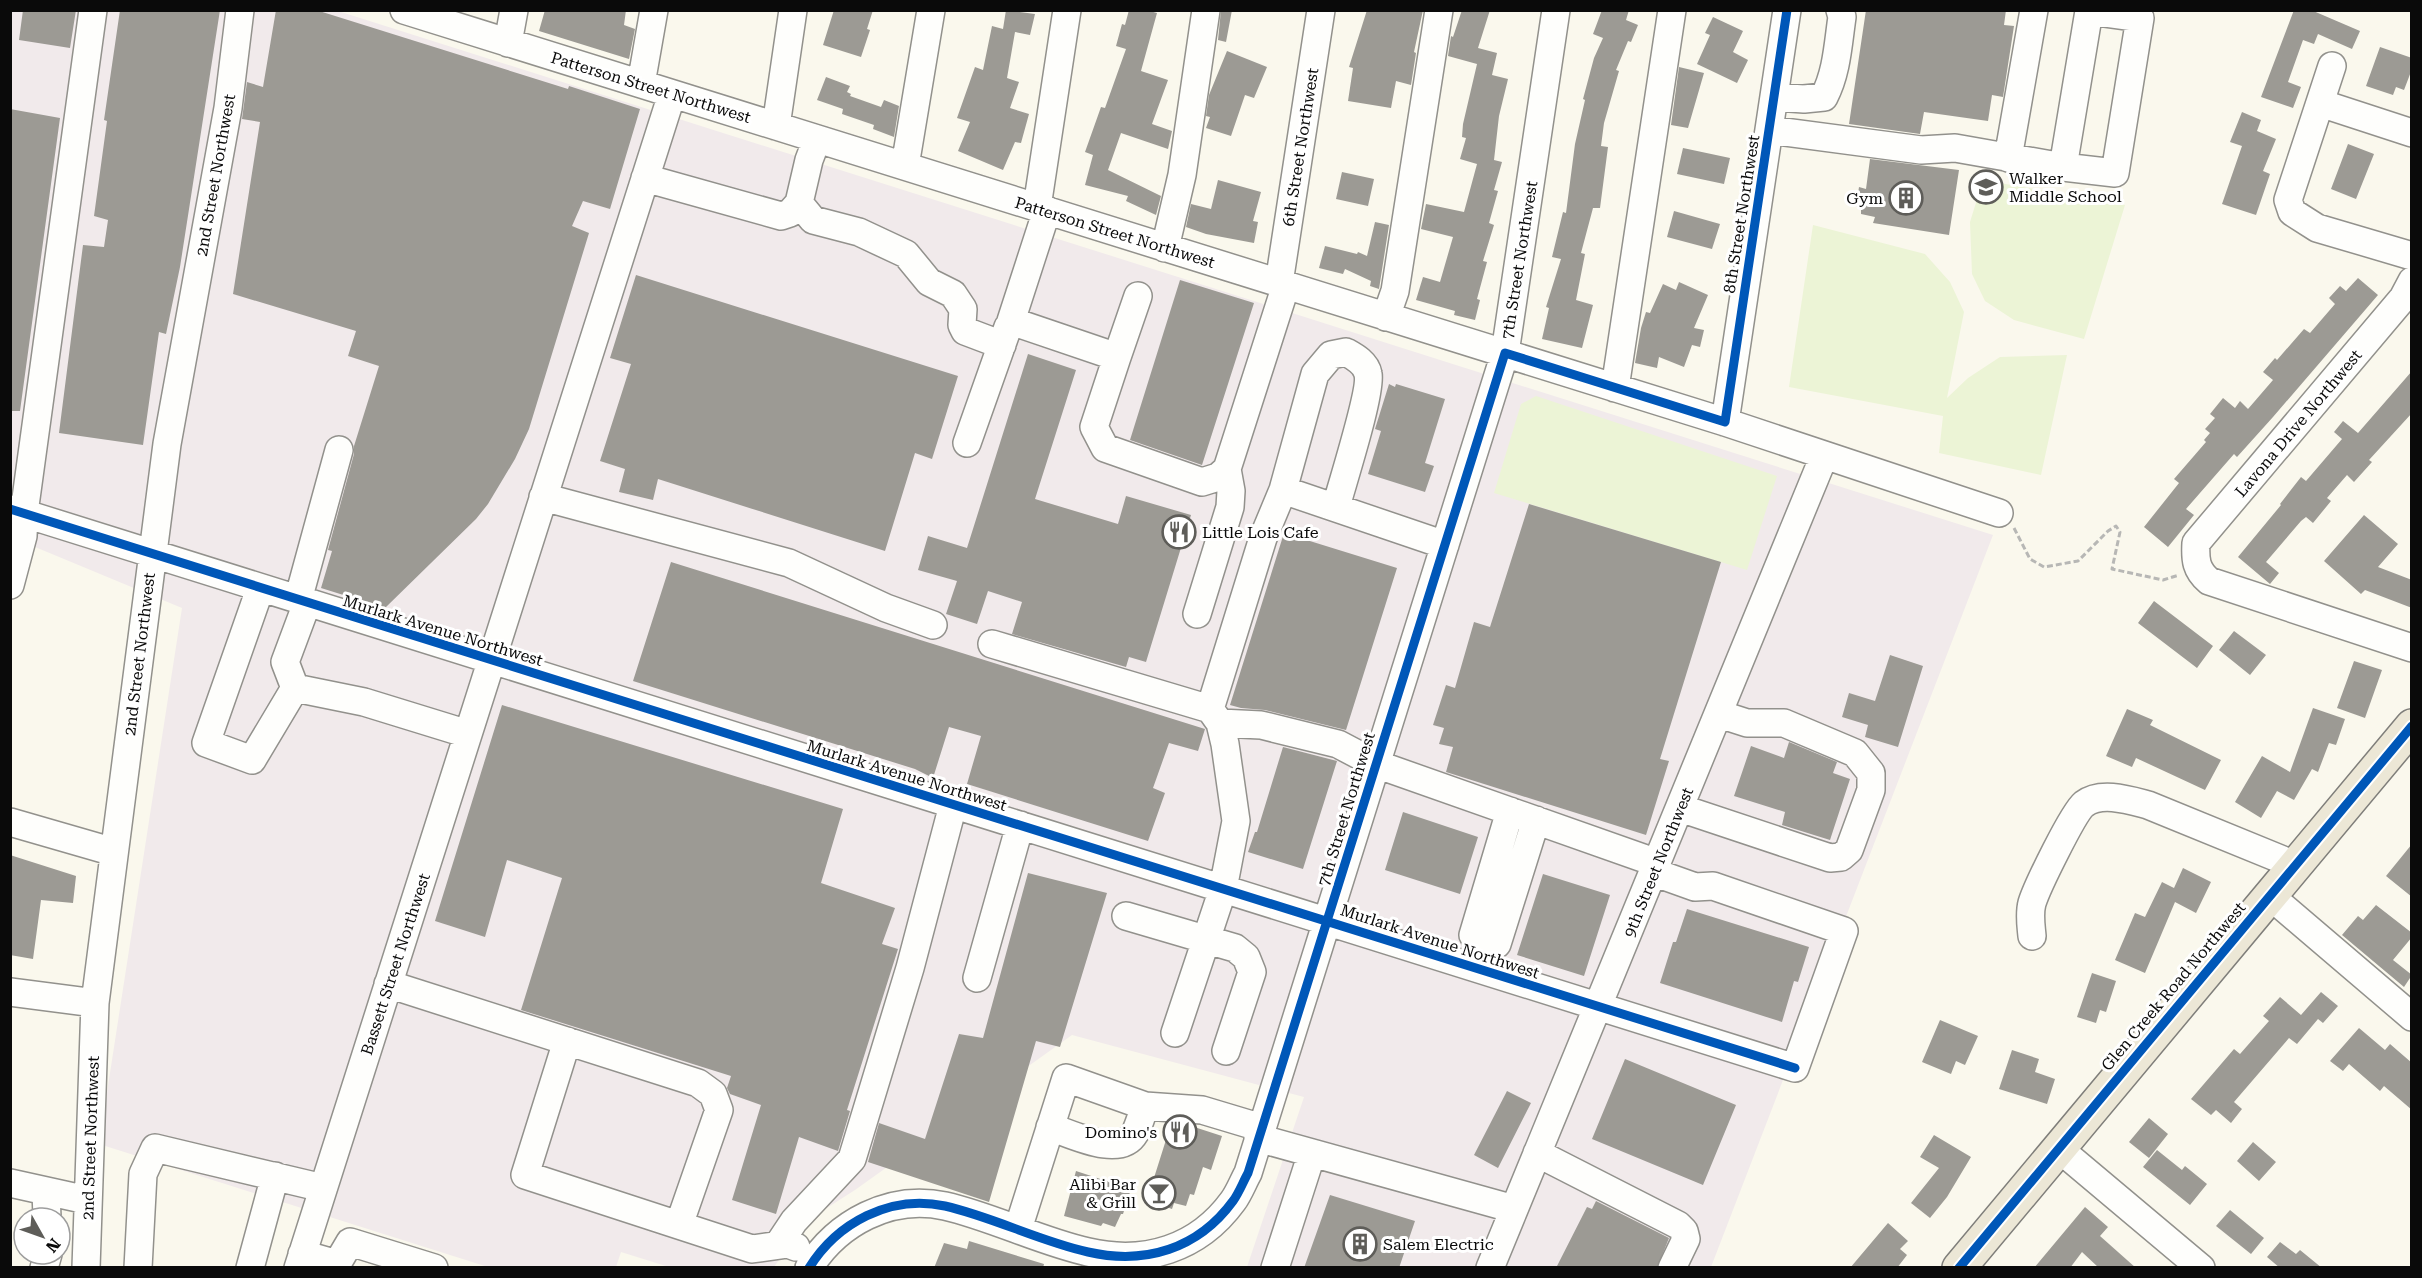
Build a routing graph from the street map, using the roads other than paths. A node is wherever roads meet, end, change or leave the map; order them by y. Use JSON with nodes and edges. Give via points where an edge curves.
{"nodes":[{"id":1,"x":93,"y":10,"type":"edge"},
{"id":2,"x":240,"y":10,"type":"edge"},
{"id":3,"x":404,"y":10,"type":"edge"},
{"id":4,"x":514,"y":10,"type":"edge"},
{"id":5,"x":654,"y":10,"type":"edge"},
{"id":6,"x":793,"y":10,"type":"edge"},
{"id":7,"x":931,"y":10,"type":"edge"},
{"id":8,"x":1067,"y":10,"type":"edge"},
{"id":9,"x":1206,"y":10,"type":"edge"},
{"id":10,"x":1321,"y":10,"type":"edge"},
{"id":11,"x":1438,"y":10,"type":"edge"},
{"id":12,"x":1556,"y":10,"type":"edge"},
{"id":13,"x":1672,"y":10,"type":"edge"},
{"id":14,"x":1787,"y":10,"type":"edge"},
{"id":15,"x":1840,"y":10,"type":"edge"},
{"id":16,"x":2034,"y":10,"type":"edge"},
{"id":17,"x":2088,"y":11,"type":"edge"},
{"id":18,"x":2140,"y":14,"type":"edge"},
{"id":19,"x":508,"y":43,"type":"junction"},
{"id":20,"x":2332,"y":66,"type":"dead end"},
{"id":21,"x":641,"y":84,"type":"junction"},
{"id":22,"x":672,"y":94,"type":"junction"},
{"id":23,"x":1774,"y":97,"type":"junction"},
{"id":24,"x":2320,"y":103,"type":"junction"},
{"id":25,"x":776,"y":126,"type":"junction"},
{"id":26,"x":1769,"y":130,"type":"junction"},
{"id":27,"x":2412,"y":133,"type":"edge"},
{"id":28,"x":817,"y":139,"type":"junction"},
{"id":29,"x":2008,"y":158,"type":"junction"},
{"id":30,"x":905,"y":166,"type":"junction"},
{"id":31,"x":2063,"y":167,"type":"junction"},
{"id":32,"x":645,"y":178,"type":"junction"},
{"id":33,"x":799,"y":203,"type":"junction"},
{"id":34,"x":1042,"y":209,"type":"junction"},
{"id":35,"x":1166,"y":248,"type":"junction"},
{"id":36,"x":2412,"y":256,"type":"edge"},
{"id":37,"x":2412,"y":281,"type":"edge"},
{"id":38,"x":1283,"y":284,"type":"junction"},
{"id":39,"x":1138,"y":296,"type":"dead end"},
{"id":40,"x":1386,"y":317,"type":"junction"},
{"id":41,"x":1006,"y":333,"type":"junction"},
{"id":42,"x":1505,"y":353,"type":"junction"},
{"id":43,"x":1117,"y":357,"type":"junction"},
{"id":44,"x":1615,"y":388,"type":"junction"},
{"id":45,"x":1725,"y":422,"type":"junction"},
{"id":46,"x":967,"y":443,"type":"dead end"},
{"id":47,"x":339,"y":450,"type":"dead end"},
{"id":48,"x":1824,"y":456,"type":"junction"},
{"id":49,"x":1227,"y":469,"type":"junction"},
{"id":50,"x":1283,"y":490,"type":"junction"},
{"id":51,"x":543,"y":497,"type":"junction"},
{"id":52,"x":1336,"y":507,"type":"junction"},
{"id":53,"x":17,"y":511,"type":"edge"},
{"id":54,"x":1999,"y":513,"type":"road end"},
{"id":55,"x":1445,"y":545,"type":"junction"},
{"id":56,"x":152,"y":555,"type":"junction"},
{"id":57,"x":10,"y":585,"type":"edge"},
{"id":58,"x":260,"y":589,"type":"junction"},
{"id":59,"x":302,"y":602,"type":"junction"},
{"id":60,"x":1197,"y":614,"type":"dead end"},
{"id":61,"x":933,"y":625,"type":"dead end"},
{"id":62,"x":992,"y":644,"type":"dead end"},
{"id":63,"x":2412,"y":648,"type":"edge"},
{"id":64,"x":491,"y":661,"type":"junction"},
{"id":65,"x":295,"y":688,"type":"junction"},
{"id":66,"x":1719,"y":714,"type":"junction"},
{"id":67,"x":1215,"y":716,"type":"junction"},
{"id":68,"x":2412,"y":726,"type":"edge"},
{"id":69,"x":468,"y":734,"type":"junction"},
{"id":70,"x":1376,"y":764,"type":"junction"},
{"id":71,"x":953,"y":805,"type":"junction"},
{"id":72,"x":1680,"y":808,"type":"junction"},
{"id":73,"x":1510,"y":811,"type":"junction"},
{"id":74,"x":1536,"y":820,"type":"junction"},
{"id":75,"x":10,"y":822,"type":"edge"},
{"id":76,"x":1020,"y":825,"type":"junction"},
{"id":77,"x":114,"y":852,"type":"junction"},
{"id":78,"x":2295,"y":865,"type":"junction"},
{"id":79,"x":1655,"y":867,"type":"junction"},
{"id":80,"x":1223,"y":889,"type":"junction"},
{"id":81,"x":2269,"y":895,"type":"junction"},
{"id":82,"x":1126,"y":916,"type":"dead end"},
{"id":83,"x":1327,"y":921,"type":"junction"},
{"id":84,"x":2032,"y":936,"type":"dead end"},
{"id":85,"x":1206,"y":938,"type":"junction"},
{"id":86,"x":1479,"y":960,"type":"junction"},
{"id":87,"x":977,"y":978,"type":"dead end"},
{"id":88,"x":388,"y":984,"type":"junction"},
{"id":89,"x":10,"y":992,"type":"edge"},
{"id":90,"x":96,"y":1003,"type":"junction"},
{"id":91,"x":1599,"y":1007,"type":"junction"},
{"id":92,"x":2412,"y":1017,"type":"edge"},
{"id":93,"x":1175,"y":1033,"type":"dead end"},
{"id":94,"x":567,"y":1041,"type":"junction"},
{"id":95,"x":1226,"y":1051,"type":"dead end"},
{"id":96,"x":1145,"y":1106,"type":"junction"},
{"id":97,"x":1050,"y":1127,"type":"junction"},
{"id":98,"x":1260,"y":1133,"type":"junction"},
{"id":99,"x":2057,"y":1147,"type":"junction"},
{"id":100,"x":1312,"y":1153,"type":"junction"},
{"id":101,"x":1537,"y":1153,"type":"junction"},
{"id":102,"x":275,"y":1176,"type":"junction"},
{"id":103,"x":10,"y":1183,"type":"edge"},
{"id":104,"x":323,"y":1188,"type":"junction"},
{"id":105,"x":46,"y":1191,"type":"junction"},
{"id":106,"x":87,"y":1200,"type":"junction"},
{"id":107,"x":47,"y":1206,"type":"edge"},
{"id":108,"x":1514,"y":1209,"type":"junction"},
{"id":109,"x":679,"y":1225,"type":"junction"},
{"id":110,"x":1018,"y":1229,"type":"junction"},
{"id":111,"x":778,"y":1245,"type":"junction"},
{"id":112,"x":1182,"y":1257,"type":"edge"},
{"id":113,"x":300,"y":1261,"type":"edge"},
{"id":114,"x":813,"y":1261,"type":"edge"},
{"id":115,"x":86,"y":1268,"type":"edge"},
{"id":116,"x":138,"y":1268,"type":"edge"},
{"id":117,"x":250,"y":1268,"type":"edge"},
{"id":118,"x":434,"y":1268,"type":"edge"},
{"id":119,"x":1275,"y":1268,"type":"edge"},
{"id":120,"x":1490,"y":1268,"type":"edge"},
{"id":121,"x":1672,"y":1268,"type":"edge"},
{"id":122,"x":1959,"y":1268,"type":"edge"},
{"id":123,"x":2201,"y":1268,"type":"edge"}],
"edges":[{"from":1,"to":53,"type":"street"},
{"from":2,"to":56,"type":"street","name":"2nd Street Northwest","via":[[228,108],[166,444]]},
{"from":3,"to":19,"type":"street","name":"Patterson Street Northwest"},
{"from":4,"to":19,"type":"street"},
{"from":5,"to":21,"type":"street"},
{"from":6,"to":25,"type":"street"},
{"from":7,"to":30,"type":"street"},
{"from":8,"to":34,"type":"street"},
{"from":9,"to":35,"type":"street","via":[[1182,175]]},
{"from":10,"to":38,"type":"street","name":"6th Street Northwest"},
{"from":11,"to":40,"type":"street","via":[[1395,291]]},
{"from":12,"to":42,"type":"street","name":"7th Street Northwest"},
{"from":13,"to":44,"type":"street"},
{"from":14,"to":23,"type":"street","name":"8th Street Northwest"},
{"from":15,"to":23,"type":"street","via":[[1835,68],[1824,97]]},
{"from":16,"to":29,"type":"street"},
{"from":17,"to":18,"type":"street"},
{"from":17,"to":31,"type":"street"},
{"from":18,"to":31,"type":"street","via":[[2115,173]]},
{"from":19,"to":21,"type":"street","name":"Patterson Street Northwest"},
{"from":20,"to":24,"type":"street"},
{"from":21,"to":22,"type":"street","name":"Patterson Street Northwest"},
{"from":22,"to":25,"type":"street","name":"Patterson Street Northwest"},
{"from":22,"to":32,"type":"street","name":"Bassett Street Northwest"},
{"from":23,"to":26,"type":"street","name":"8th Street Northwest"},
{"from":24,"to":27,"type":"street"},
{"from":24,"to":36,"type":"street","via":[[2288,200],[2292,212],[2317,228]]},
{"from":25,"to":28,"type":"street","name":"Patterson Street Northwest"},
{"from":26,"to":29,"type":"street","via":[[1920,150],[1955,148]]},
{"from":26,"to":45,"type":"street","name":"8th Street Northwest"},
{"from":28,"to":30,"type":"street","name":"Patterson Street Northwest"},
{"from":28,"to":33,"type":"street"},
{"from":29,"to":31,"type":"street"},
{"from":30,"to":34,"type":"street","name":"Patterson Street Northwest"},
{"from":32,"to":33,"type":"street","via":[[781,216]]},
{"from":32,"to":51,"type":"street","name":"Bassett Street Northwest"},
{"from":33,"to":41,"type":"street","via":[[813,220],[859,232],[906,254],[929,282],[953,294],[963,309],[965,331]]},
{"from":34,"to":35,"type":"street","name":"Patterson Street Northwest"},
{"from":34,"to":41,"type":"street"},
{"from":35,"to":38,"type":"street","name":"Patterson Street Northwest"},
{"from":37,"to":63,"type":"street","name":"Lavona Drive Northwest","via":[[2403,298],[2196,543],[2197,567],[2209,581]]},
{"from":38,"to":40,"type":"street","name":"Patterson Street Northwest"},
{"from":38,"to":49,"type":"street","name":"6th Street Northwest"},
{"from":39,"to":43,"type":"street"},
{"from":40,"to":42,"type":"street","name":"Patterson Street Northwest"},
{"from":41,"to":43,"type":"street"},
{"from":41,"to":46,"type":"street"},
{"from":42,"to":44,"type":"street","name":"Patterson Street Northwest"},
{"from":42,"to":55,"type":"street","name":"7th Street Northwest"},
{"from":43,"to":49,"type":"street","via":[[1094,427],[1105,448],[1202,482]]},
{"from":44,"to":45,"type":"street","name":"Patterson Street Northwest"},
{"from":45,"to":48,"type":"street","name":"Patterson Street Northwest"},
{"from":47,"to":59,"type":"street"},
{"from":48,"to":54,"type":"street","name":"Patterson Street Northwest"},
{"from":48,"to":66,"type":"street","name":"9th Street Northwest"},
{"from":49,"to":60,"type":"street","via":[[1230,507]]},
{"from":50,"to":52,"type":"street"},
{"from":50,"to":52,"type":"street","via":[[1315,374],[1331,355],[1346,352],[1362,362],[1369,375]]},
{"from":50,"to":67,"type":"street","via":[[1263,538]]},
{"from":51,"to":61,"type":"street","via":[[789,563],[885,608]]},
{"from":51,"to":64,"type":"street","name":"Bassett Street Northwest"},
{"from":52,"to":55,"type":"street"},
{"from":53,"to":56,"type":"street","name":"Murlark Avenue Northwest"},
{"from":53,"to":57,"type":"street","via":[[23,536]]},
{"from":55,"to":70,"type":"street","name":"7th Street Northwest"},
{"from":56,"to":58,"type":"street","name":"Murlark Avenue Northwest"},
{"from":56,"to":77,"type":"street","name":"2nd Street Northwest"},
{"from":58,"to":59,"type":"street","name":"Murlark Avenue Northwest"},
{"from":58,"to":65,"type":"street","via":[[206,743],[252,760]]},
{"from":59,"to":64,"type":"street","name":"Murlark Avenue Northwest"},
{"from":59,"to":65,"type":"street","via":[[285,662]]},
{"from":62,"to":67,"type":"street"},
{"from":64,"to":69,"type":"street","name":"Bassett Street Northwest"},
{"from":64,"to":71,"type":"street","name":"Murlark Avenue Northwest"},
{"from":65,"to":69,"type":"street","via":[[364,702]]},
{"from":66,"to":72,"type":"street","name":"9th Street Northwest"},
{"from":66,"to":72,"type":"street","via":[[1747,723],[1784,723],[1855,753],[1871,773],[1871,790],[1849,850],[1841,857],[1830,858]]},
{"from":67,"to":70,"type":"street","via":[[1338,744]]},
{"from":67,"to":80,"type":"street","via":[[1236,821]]},
{"from":68,"to":78,"type":"main road","name":"Glen Creek Road Northwest"},
{"from":69,"to":88,"type":"street","name":"Bassett Street Northwest"},
{"from":70,"to":73,"type":"street"},
{"from":70,"to":83,"type":"street","name":"7th Street Northwest"},
{"from":71,"to":76,"type":"street","name":"Murlark Avenue Northwest"},
{"from":71,"to":111,"type":"street","via":[[910,968],[852,1159]]},
{"from":72,"to":79,"type":"street","name":"9th Street Northwest"},
{"from":73,"to":74,"type":"street"},
{"from":73,"to":86,"type":"street","via":[[1473,935]]},
{"from":74,"to":79,"type":"street"},
{"from":74,"to":86,"type":"street","via":[[1497,944]]},
{"from":75,"to":77,"type":"street"},
{"from":76,"to":80,"type":"street","name":"Murlark Avenue Northwest"},
{"from":76,"to":87,"type":"street"},
{"from":77,"to":90,"type":"street","name":"2nd Street Northwest"},
{"from":78,"to":81,"type":"main road","name":"Glen Creek Road Northwest"},
{"from":78,"to":84,"type":"street","via":[[2148,805],[2101,798],[2085,804],[2076,815],[2041,883],[2031,905]]},
{"from":79,"to":91,"type":"street","name":"9th Street Northwest"},
{"from":79,"to":91,"type":"street","name":"Murlark Avenue Northwest","via":[[1695,887],[1713,886],[1844,931],[1796,1068]]},
{"from":80,"to":83,"type":"street","name":"Murlark Avenue Northwest"},
{"from":80,"to":85,"type":"street"},
{"from":81,"to":92,"type":"street"},
{"from":81,"to":99,"type":"main road","name":"Glen Creek Road Northwest"},
{"from":82,"to":85,"type":"street"},
{"from":83,"to":86,"type":"street","name":"Murlark Avenue Northwest"},
{"from":83,"to":98,"type":"street","name":"7th Street Northwest"},
{"from":85,"to":93,"type":"street"},
{"from":85,"to":95,"type":"street","via":[[1235,948],[1246,957],[1252,972]]},
{"from":86,"to":91,"type":"street","name":"Murlark Avenue Northwest"},
{"from":88,"to":94,"type":"street"},
{"from":88,"to":104,"type":"street","name":"Bassett Street Northwest"},
{"from":89,"to":90,"type":"street"},
{"from":90,"to":106,"type":"street","name":"2nd Street Northwest"},
{"from":91,"to":101,"type":"street","name":"9th Street Northwest"},
{"from":94,"to":109,"type":"street","via":[[698,1083],[712,1094],[719,1110]]},
{"from":94,"to":109,"type":"street","via":[[525,1174]]},
{"from":96,"to":97,"type":"street","via":[[1134,1133],[1125,1143],[1107,1145]]},
{"from":96,"to":97,"type":"street","via":[[1066,1078]]},
{"from":96,"to":98,"type":"street","via":[[1202,1110]]},
{"from":97,"to":110,"type":"street"},
{"from":98,"to":100,"type":"street"},
{"from":98,"to":112,"type":"street","name":"7th Street Northwest","via":[[1248,1173],[1234,1199]]},
{"from":99,"to":122,"type":"main road","name":"Glen Creek Road Northwest"},
{"from":99,"to":123,"type":"street"},
{"from":100,"to":108,"type":"street"},
{"from":100,"to":119,"type":"street"},
{"from":101,"to":108,"type":"street","name":"9th Street Northwest"},
{"from":101,"to":121,"type":"street","via":[[1678,1225],[1686,1239]]},
{"from":102,"to":104,"type":"street"},
{"from":102,"to":116,"type":"street","via":[[155,1148],[143,1174]]},
{"from":102,"to":117,"type":"street"},
{"from":103,"to":105,"type":"street"},
{"from":104,"to":113,"type":"street","name":"Bassett Street Northwest"},
{"from":105,"to":106,"type":"street"},
{"from":105,"to":107,"type":"street"},
{"from":106,"to":115,"type":"street","name":"2nd Street Northwest"},
{"from":108,"to":120,"type":"street","name":"9th Street Northwest"},
{"from":109,"to":111,"type":"street","via":[[752,1249]]},
{"from":110,"to":112,"type":"street","name":"7th Street Northwest","via":[[1088,1252],[1132,1258]]},
{"from":110,"to":114,"type":"street","name":"7th Street Northwest","via":[[943,1206],[912,1203],[883,1208],[853,1222],[831,1238]]},
{"from":111,"to":114,"type":"street","via":[[788,1244]]},
{"from":113,"to":118,"type":"street","via":[[337,1264],[350,1242]]}]}
